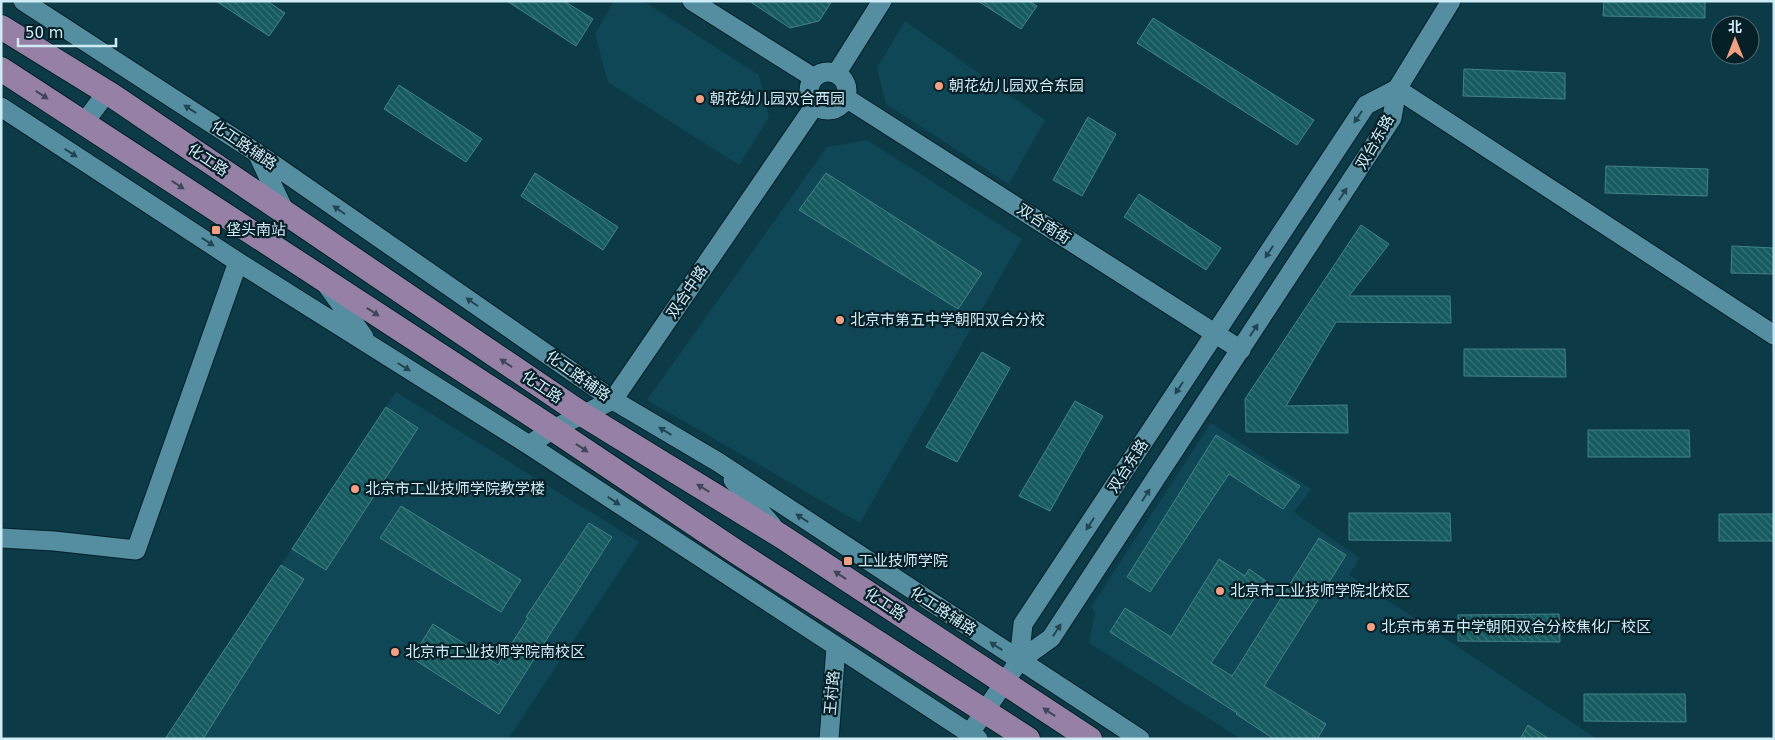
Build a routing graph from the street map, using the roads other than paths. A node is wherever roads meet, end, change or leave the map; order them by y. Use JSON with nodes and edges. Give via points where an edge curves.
{"nodes":[{"id":1,"x":23,"y":1,"type":"edge"},
{"id":2,"x":692,"y":1,"type":"edge"},
{"id":3,"x":882,"y":1,"type":"edge"},
{"id":4,"x":1451,"y":1,"type":"edge"},
{"id":5,"x":1,"y":27,"type":"edge"},
{"id":6,"x":1,"y":69,"type":"edge"},
{"id":7,"x":836,"y":74,"type":"junction"},
{"id":8,"x":814,"y":78,"type":"junction"},
{"id":9,"x":1397,"y":89,"type":"junction"},
{"id":10,"x":107,"y":92,"type":"junction"},
{"id":11,"x":846,"y":98,"type":"junction"},
{"id":12,"x":815,"y":105,"type":"junction"},
{"id":13,"x":1,"y":107,"type":"edge"},
{"id":14,"x":84,"y":123,"type":"junction"},
{"id":15,"x":257,"y":153,"type":"junction"},
{"id":16,"x":285,"y":212,"type":"junction"},
{"id":17,"x":238,"y":262,"type":"junction"},
{"id":18,"x":322,"y":279,"type":"junction"},
{"id":19,"x":1215,"y":333,"type":"junction"},
{"id":20,"x":1774,"y":335,"type":"edge"},
{"id":21,"x":370,"y":346,"type":"junction"},
{"id":22,"x":1242,"y":350,"type":"junction"},
{"id":23,"x":613,"y":400,"type":"junction"},
{"id":24,"x":582,"y":414,"type":"junction"},
{"id":25,"x":553,"y":429,"type":"junction"},
{"id":26,"x":529,"y":445,"type":"junction"},
{"id":27,"x":718,"y":462,"type":"junction"},
{"id":28,"x":781,"y":536,"type":"junction"},
{"id":29,"x":1,"y":538,"type":"edge"},
{"id":30,"x":836,"y":647,"type":"junction"},
{"id":31,"x":1020,"y":661,"type":"junction"},
{"id":32,"x":1004,"y":683,"type":"junction"},
{"id":33,"x":985,"y":711,"type":"junction"},
{"id":34,"x":974,"y":736,"type":"edge"},
{"id":35,"x":829,"y":739,"type":"edge"},
{"id":36,"x":1028,"y":739,"type":"edge"},
{"id":37,"x":1090,"y":739,"type":"edge"},
{"id":38,"x":1140,"y":739,"type":"edge"}],
"edges":[{"from":15,"to":1,"type":"street","name":"化工路辅路","one_way":true},
{"from":2,"to":8,"type":"street"},
{"from":3,"to":7,"type":"street"},
{"from":4,"to":9,"type":"street"},
{"from":5,"to":10,"type":"main road","name":"化工路"},
{"from":6,"to":14,"type":"main road","name":"化工路","one_way":true},
{"from":7,"to":8,"type":"street","via":[[824,72]]},
{"from":7,"to":11,"type":"street","via":[[844,81]]},
{"from":8,"to":12,"type":"street","via":[[810,82],[809,94]]},
{"from":9,"to":19,"type":"street","name":"双台东路","one_way":true,"via":[[1366,105]]},
{"from":9,"to":20,"type":"street"},
{"from":22,"to":9,"type":"street","name":"双台东路","one_way":true,"via":[[1392,118]]},
{"from":10,"to":14,"type":"street"},
{"from":10,"to":16,"type":"main road","name":"化工路"},
{"from":11,"to":12,"type":"street","via":[[832,109]]},
{"from":11,"to":19,"type":"street","name":"双合南街"},
{"from":12,"to":23,"type":"street","name":"双合中路"},
{"from":13,"to":17,"type":"street","one_way":true},
{"from":14,"to":18,"type":"main road","name":"化工路","one_way":true},
{"from":15,"to":16,"type":"street"},
{"from":23,"to":15,"type":"street","name":"化工路辅路","one_way":true},
{"from":24,"to":16,"type":"main road","name":"化工路","one_way":true},
{"from":17,"to":21,"type":"street"},
{"from":17,"to":29,"type":"street","via":[[136,550]]},
{"from":18,"to":21,"type":"street"},
{"from":18,"to":25,"type":"main road","name":"化工路","one_way":true},
{"from":19,"to":22,"type":"street","name":"双合南街"},
{"from":19,"to":31,"type":"street","name":"双台东路","one_way":true,"via":[[1023,624]]},
{"from":21,"to":26,"type":"street","one_way":true},
{"from":31,"to":22,"type":"street","name":"双台东路","one_way":true,"via":[[1051,638]]},
{"from":23,"to":24,"type":"street"},
{"from":27,"to":23,"type":"street","name":"化工路辅路","one_way":true},
{"from":24,"to":25,"type":"street"},
{"from":28,"to":24,"type":"main road","name":"化工路","one_way":true},
{"from":25,"to":26,"type":"street"},
{"from":25,"to":33,"type":"main road","name":"化工路","one_way":true,"via":[[738,553]]},
{"from":26,"to":30,"type":"street","one_way":true},
{"from":27,"to":28,"type":"street"},
{"from":31,"to":27,"type":"street","name":"化工路辅路","one_way":true},
{"from":32,"to":28,"type":"main road","name":"化工路","one_way":true},
{"from":30,"to":34,"type":"street"},
{"from":30,"to":35,"type":"street","name":"王村路"},
{"from":31,"to":32,"type":"street"},
{"from":31,"to":38,"type":"street","name":"化工路辅路"},
{"from":32,"to":33,"type":"street"},
{"from":37,"to":32,"type":"main road","name":"化工路","one_way":true},
{"from":33,"to":34,"type":"street"},
{"from":33,"to":36,"type":"main road","name":"化工路"}]}
